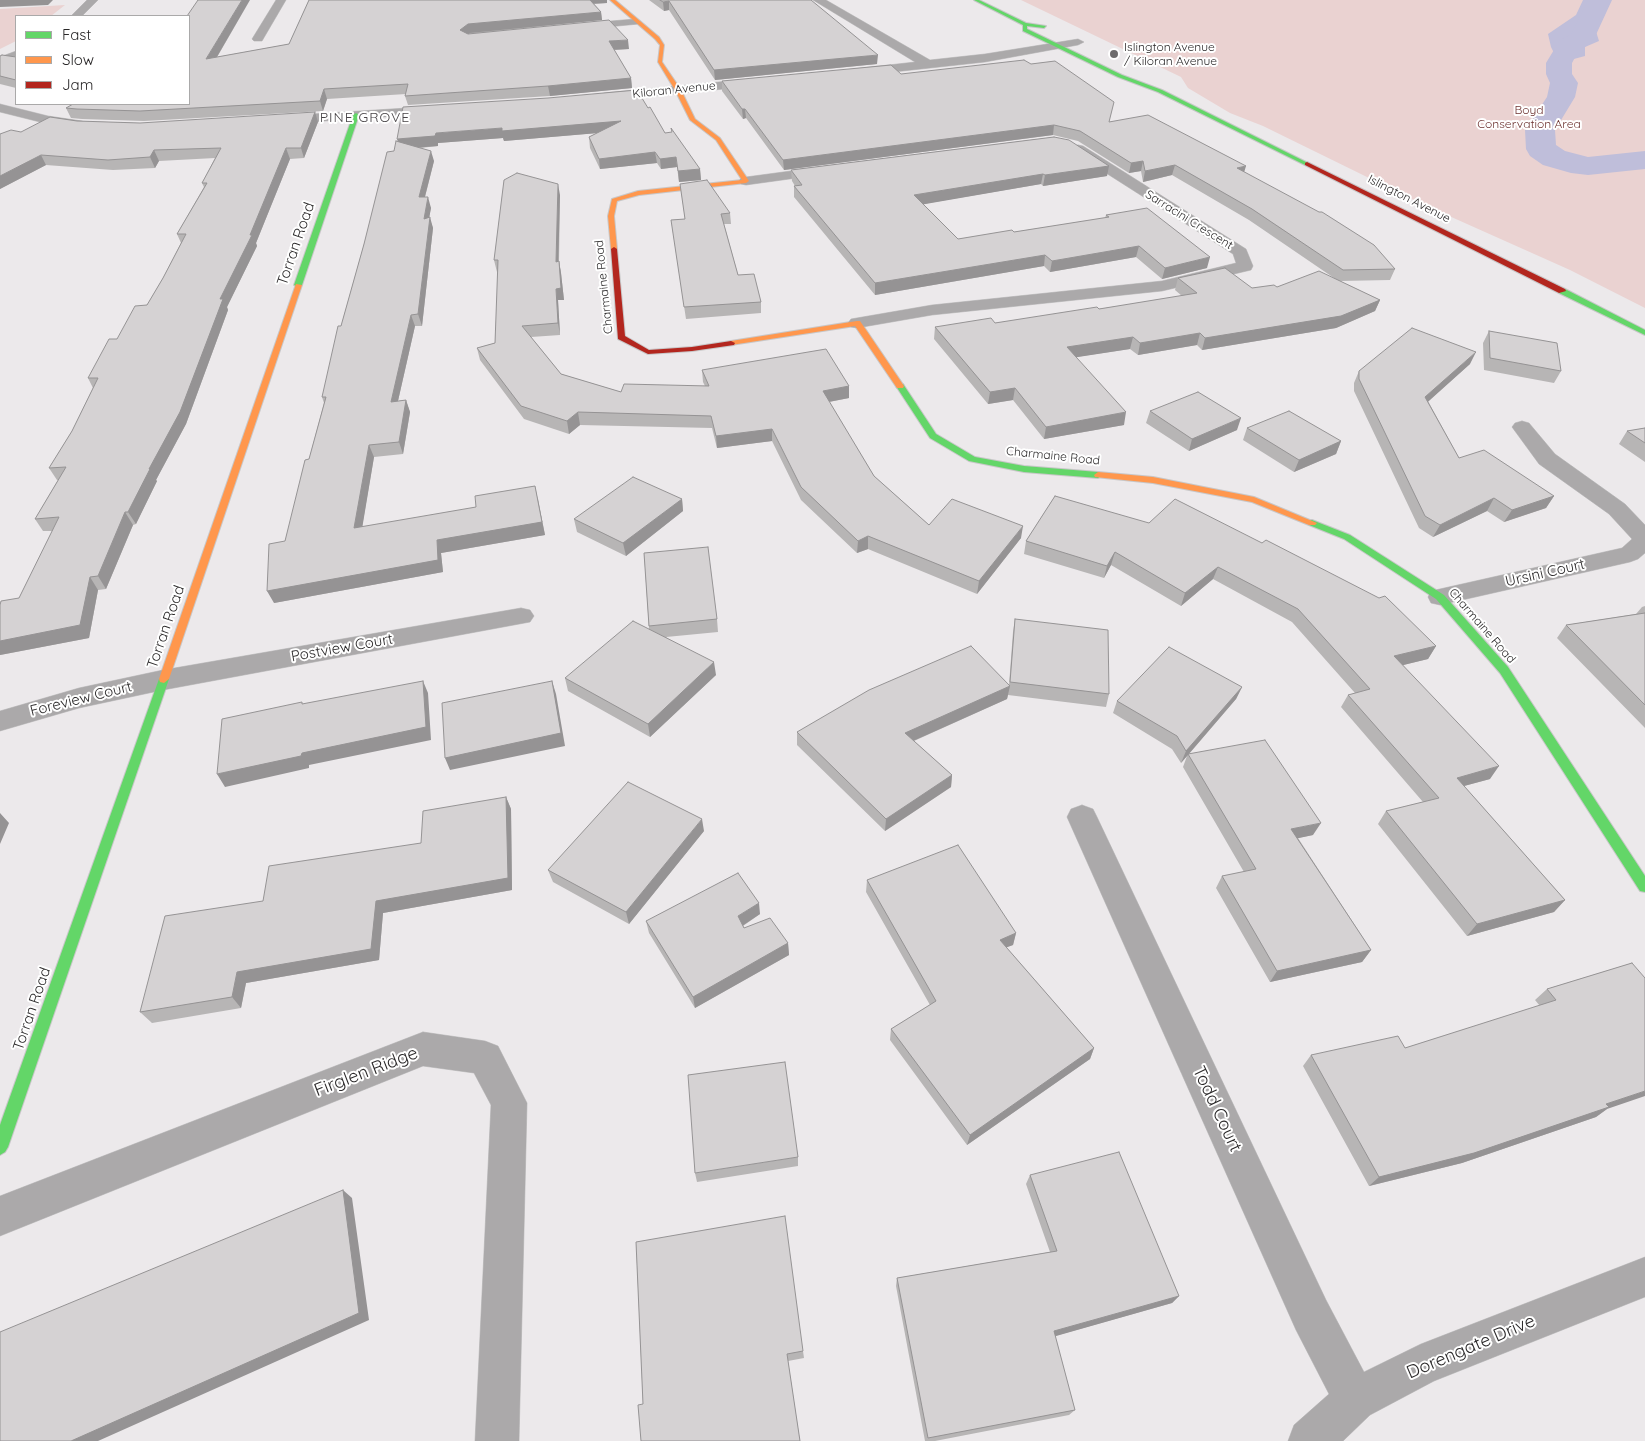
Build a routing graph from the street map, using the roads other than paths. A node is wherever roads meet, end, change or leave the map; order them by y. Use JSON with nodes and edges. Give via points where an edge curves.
{"nodes":[{"id":1,"x":93,"y":0,"type":"edge"},
{"id":2,"x":281,"y":0,"type":"edge"},
{"id":3,"x":612,"y":0,"type":"edge"},
{"id":4,"x":818,"y":0,"type":"edge"},
{"id":5,"x":976,"y":0,"type":"edge"},
{"id":6,"x":77,"y":15,"type":"edge"},
{"id":7,"x":635,"y":22,"type":"junction"},
{"id":8,"x":567,"y":28,"type":"edge"},
{"id":9,"x":1057,"y":37,"type":"junction"},
{"id":10,"x":258,"y":39,"type":"dead end"},
{"id":11,"x":1078,"y":42,"type":"joint"},
{"id":12,"x":1091,"y":48,"type":"dead end"},
{"id":13,"x":15,"y":54,"type":"edge"},
{"id":14,"x":0,"y":61,"type":"edge"},
{"id":15,"x":929,"y":64,"type":"junction"},
{"id":16,"x":1133,"y":68,"type":"dead end"},
{"id":17,"x":840,"y":74,"type":"edge"},
{"id":18,"x":771,"y":80,"type":"edge"},
{"id":19,"x":678,"y":90,"type":"junction"},
{"id":20,"x":1160,"y":91,"type":"junction"},
{"id":21,"x":588,"y":98,"type":"edge"},
{"id":22,"x":0,"y":108,"type":"edge"},
{"id":23,"x":451,"y":109,"type":"edge"},
{"id":24,"x":356,"y":115,"type":"junction"},
{"id":25,"x":48,"y":120,"type":"junction"},
{"id":26,"x":268,"y":120,"type":"edge"},
{"id":27,"x":92,"y":125,"type":"edge"},
{"id":28,"x":27,"y":129,"type":"edge"},
{"id":29,"x":1066,"y":144,"type":"edge"},
{"id":30,"x":845,"y":168,"type":"edge"},
{"id":31,"x":746,"y":181,"type":"junction"},
{"id":32,"x":857,"y":323,"type":"junction"},
{"id":33,"x":1645,"y":333,"type":"edge"},
{"id":34,"x":1522,"y":427,"type":"dead end"},
{"id":35,"x":1645,"y":540,"type":"edge"},
{"id":36,"x":1440,"y":597,"type":"junction"},
{"id":37,"x":521,"y":616,"type":"dead end"},
{"id":38,"x":163,"y":680,"type":"junction"},
{"id":39,"x":0,"y":721,"type":"edge"},
{"id":40,"x":1082,"y":817,"type":"dead end"},
{"id":41,"x":1645,"y":887,"type":"edge"},
{"id":42,"x":0,"y":1147,"type":"edge"},
{"id":43,"x":0,"y":1216,"type":"edge"},
{"id":44,"x":1645,"y":1277,"type":"edge"},
{"id":45,"x":1355,"y":1400,"type":"junction"},
{"id":46,"x":497,"y":1441,"type":"edge"},
{"id":47,"x":1310,"y":1441,"type":"edge"}],
"edges":[{"from":1,"to":6,"type":"street"},
{"from":2,"to":10,"type":"street"},
{"from":3,"to":7,"type":"street"},
{"from":4,"to":15,"type":"street"},
{"from":5,"to":9,"type":"street","name":"Islington Avenue","via":[[1025,24],[1025,30]]},
{"from":7,"to":8,"type":"street"},
{"from":7,"to":19,"type":"street","via":[[662,45],[660,62]]},
{"from":9,"to":11,"type":"street"},
{"from":9,"to":15,"type":"street"},
{"from":9,"to":20,"type":"street","name":"Islington Avenue","via":[[1120,76]]},
{"from":11,"to":12,"type":"street"},
{"from":13,"to":14,"type":"street"},
{"from":15,"to":17,"type":"street"},
{"from":16,"to":20,"type":"street","name":"Islington Avenue"},
{"from":18,"to":19,"type":"street","name":"Kiloran Avenue"},
{"from":19,"to":21,"type":"street","name":"Kiloran Avenue"},
{"from":19,"to":31,"type":"street","via":[[693,120],[718,139]]},
{"from":20,"to":33,"type":"street","name":"Islington Avenue"},
{"from":22,"to":25,"type":"street"},
{"from":23,"to":24,"type":"street"},
{"from":24,"to":26,"type":"street"},
{"from":24,"to":38,"type":"street","name":"Torran Road"},
{"from":25,"to":27,"type":"street"},
{"from":25,"to":28,"type":"street"},
{"from":29,"to":32,"type":"street","name":"Sarracini Crescent","via":[[1240,252],[1245,266],[1162,286],[932,310]]},
{"from":30,"to":31,"type":"street"},
{"from":31,"to":32,"type":"street","name":"Charmaine Road","via":[[638,193],[614,200],[611,216],[621,337],[648,352],[692,349]]},
{"from":32,"to":36,"type":"street","name":"Charmaine Road","via":[[933,436],[972,459],[1024,469],[1154,480],[1254,500],[1347,537]]},
{"from":34,"to":35,"type":"street","name":"Ursini Court","via":[[1546,459],[1616,508]]},
{"from":35,"to":36,"type":"street","name":"Ursini Court","via":[[1630,554]]},
{"from":36,"to":41,"type":"street","name":"Charmaine Road","via":[[1504,670]]},
{"from":37,"to":38,"type":"street","name":"Postview Court"},
{"from":38,"to":39,"type":"street","name":"Foreview Court","via":[[79,698]]},
{"from":38,"to":42,"type":"street","name":"Torran Road"},
{"from":40,"to":45,"type":"street","name":"Todd Court","via":[[1307,1306]]},
{"from":43,"to":46,"type":"street","name":"Firglen Ridge","via":[[423,1049],[485,1058],[509,1103]]},
{"from":44,"to":45,"type":"street","name":"Dorengate Drive","via":[[1421,1366]]},
{"from":45,"to":47,"type":"street","name":"Dorengate Drive"}]}
